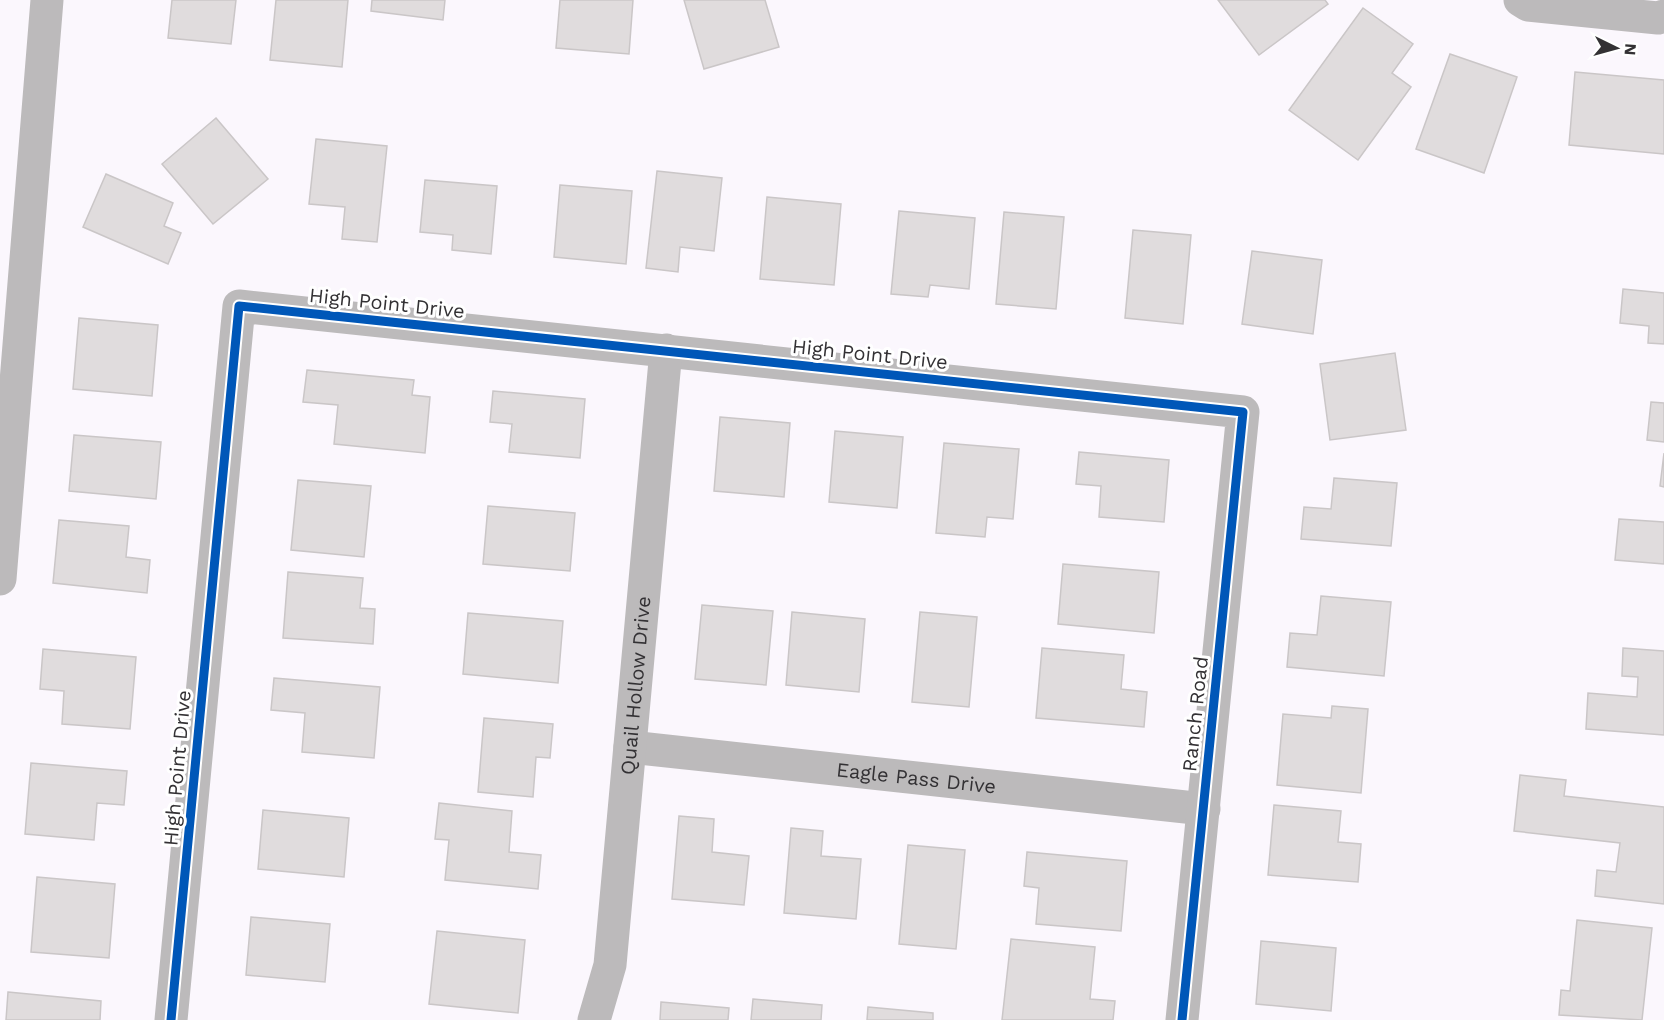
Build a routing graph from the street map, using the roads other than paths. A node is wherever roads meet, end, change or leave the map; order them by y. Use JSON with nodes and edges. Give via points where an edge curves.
{"nodes":[{"id":1,"x":47,"y":0,"type":"edge"},
{"id":2,"x":1520,"y":0,"type":"edge"},
{"id":3,"x":1664,"y":15,"type":"edge"},
{"id":4,"x":666,"y":350,"type":"junction"},
{"id":5,"x":1244,"y":412,"type":"joint"},
{"id":6,"x":0,"y":579,"type":"edge"},
{"id":7,"x":630,"y":747,"type":"junction"},
{"id":8,"x":1204,"y":809,"type":"junction"},
{"id":9,"x":171,"y":1020,"type":"edge"},
{"id":10,"x":594,"y":1020,"type":"edge"},
{"id":11,"x":1182,"y":1020,"type":"edge"}],
"edges":[{"from":1,"to":6,"type":"street"},
{"from":2,"to":3,"type":"street","via":[[1658,18]]},
{"from":4,"to":5,"type":"street","name":"High Point Drive"},
{"from":4,"to":7,"type":"street","name":"Quail Hollow Drive"},
{"from":4,"to":9,"type":"street","name":"High Point Drive","via":[[239,306]]},
{"from":5,"to":8,"type":"street","name":"Ranch Road"},
{"from":7,"to":8,"type":"street","name":"Eagle Pass Drive"},
{"from":7,"to":10,"type":"street","name":"Quail Hollow Drive","via":[[610,965]]},
{"from":8,"to":11,"type":"street","name":"Ranch Road"}]}
